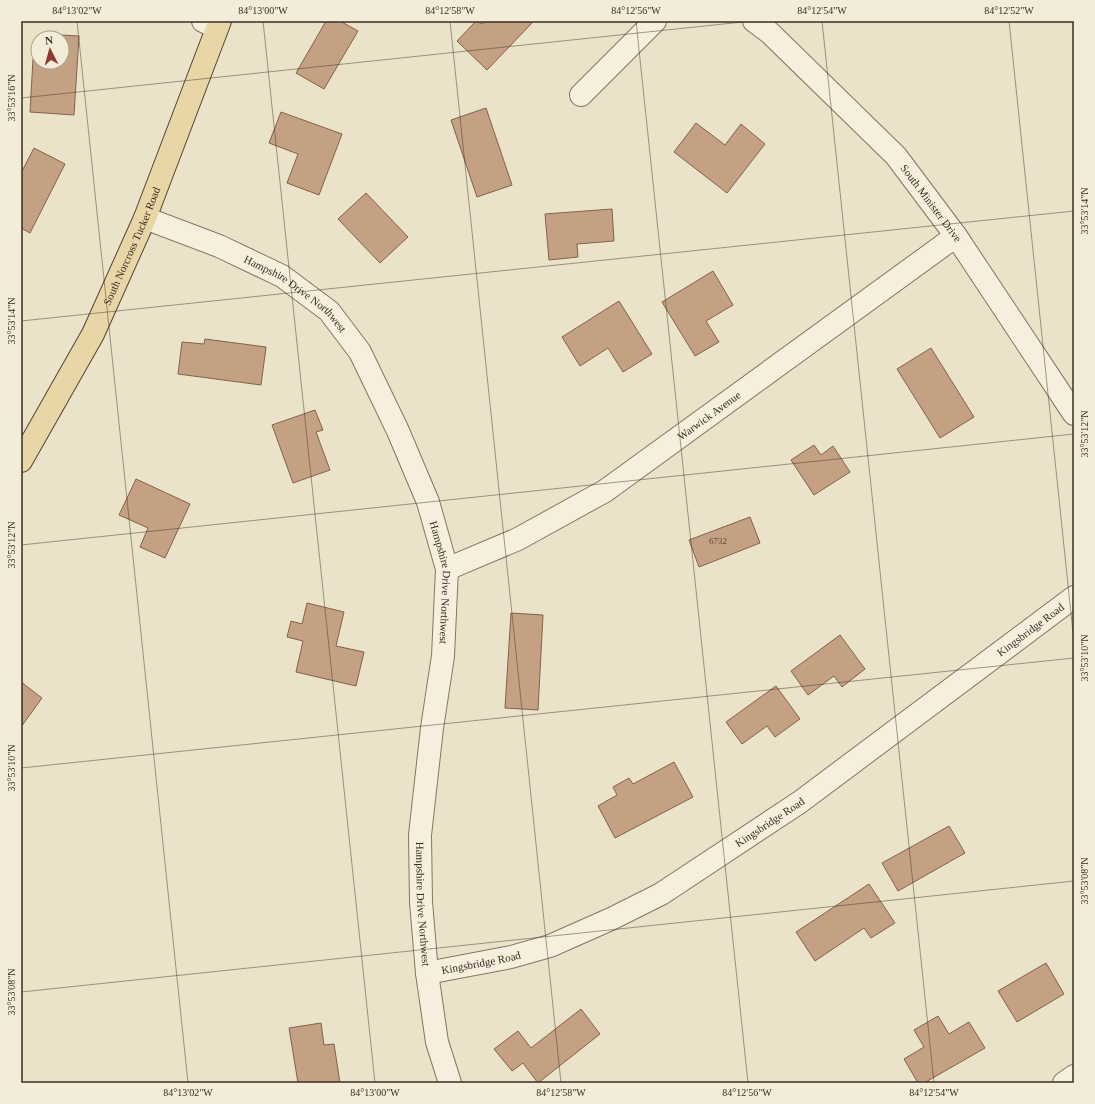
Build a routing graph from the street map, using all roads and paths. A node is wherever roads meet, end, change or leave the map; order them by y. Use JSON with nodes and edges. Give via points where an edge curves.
{"nodes":[{"id":1,"x":655,"y":21,"type":"edge"},
{"id":2,"x":754,"y":21,"type":"edge"},
{"id":3,"x":213,"y":23,"type":"edge"},
{"id":4,"x":582,"y":95,"type":"dead end"},
{"id":5,"x":145,"y":218,"type":"junction"},
{"id":6,"x":956,"y":236,"type":"junction"},
{"id":7,"x":1074,"y":414,"type":"edge"},
{"id":8,"x":21,"y":461,"type":"edge"},
{"id":9,"x":447,"y":570,"type":"junction"},
{"id":10,"x":1074,"y":597,"type":"edge"},
{"id":11,"x":427,"y":973,"type":"junction"},
{"id":12,"x":1074,"y":1076,"type":"edge"},
{"id":13,"x":450,"y":1083,"type":"edge"},
{"id":14,"x":1064,"y":1083,"type":"edge"}],
"edges":[{"from":1,"to":4,"type":"street"},
{"from":2,"to":6,"type":"street","name":"South Minister Drive","via":[[770,33],[896,156]]},
{"from":3,"to":5,"type":"main road","name":"South Norcross Tucker Road"},
{"from":5,"to":8,"type":"main road","name":"South Norcross Tucker Road","via":[[93,334]]},
{"from":5,"to":9,"type":"street","name":"Hampshire Drive Northwest","via":[[219,246],[282,276],[329,311],[360,352],[398,431],[428,502]]},
{"from":6,"to":7,"type":"street","name":"South Minister Drive"},
{"from":6,"to":9,"type":"street","name":"Warwick Avenue","via":[[605,490],[518,539]]},
{"from":9,"to":11,"type":"street","name":"Hampshire Drive Northwest","via":[[443,656],[420,834],[421,902]]},
{"from":10,"to":11,"type":"street","name":"Kingsbridge Road","via":[[800,802],[661,894],[550,946],[511,957]]},
{"from":11,"to":13,"type":"street","name":"Hampshire Drive Northwest","via":[[438,1042]]},
{"from":12,"to":14,"type":"street"}]}
